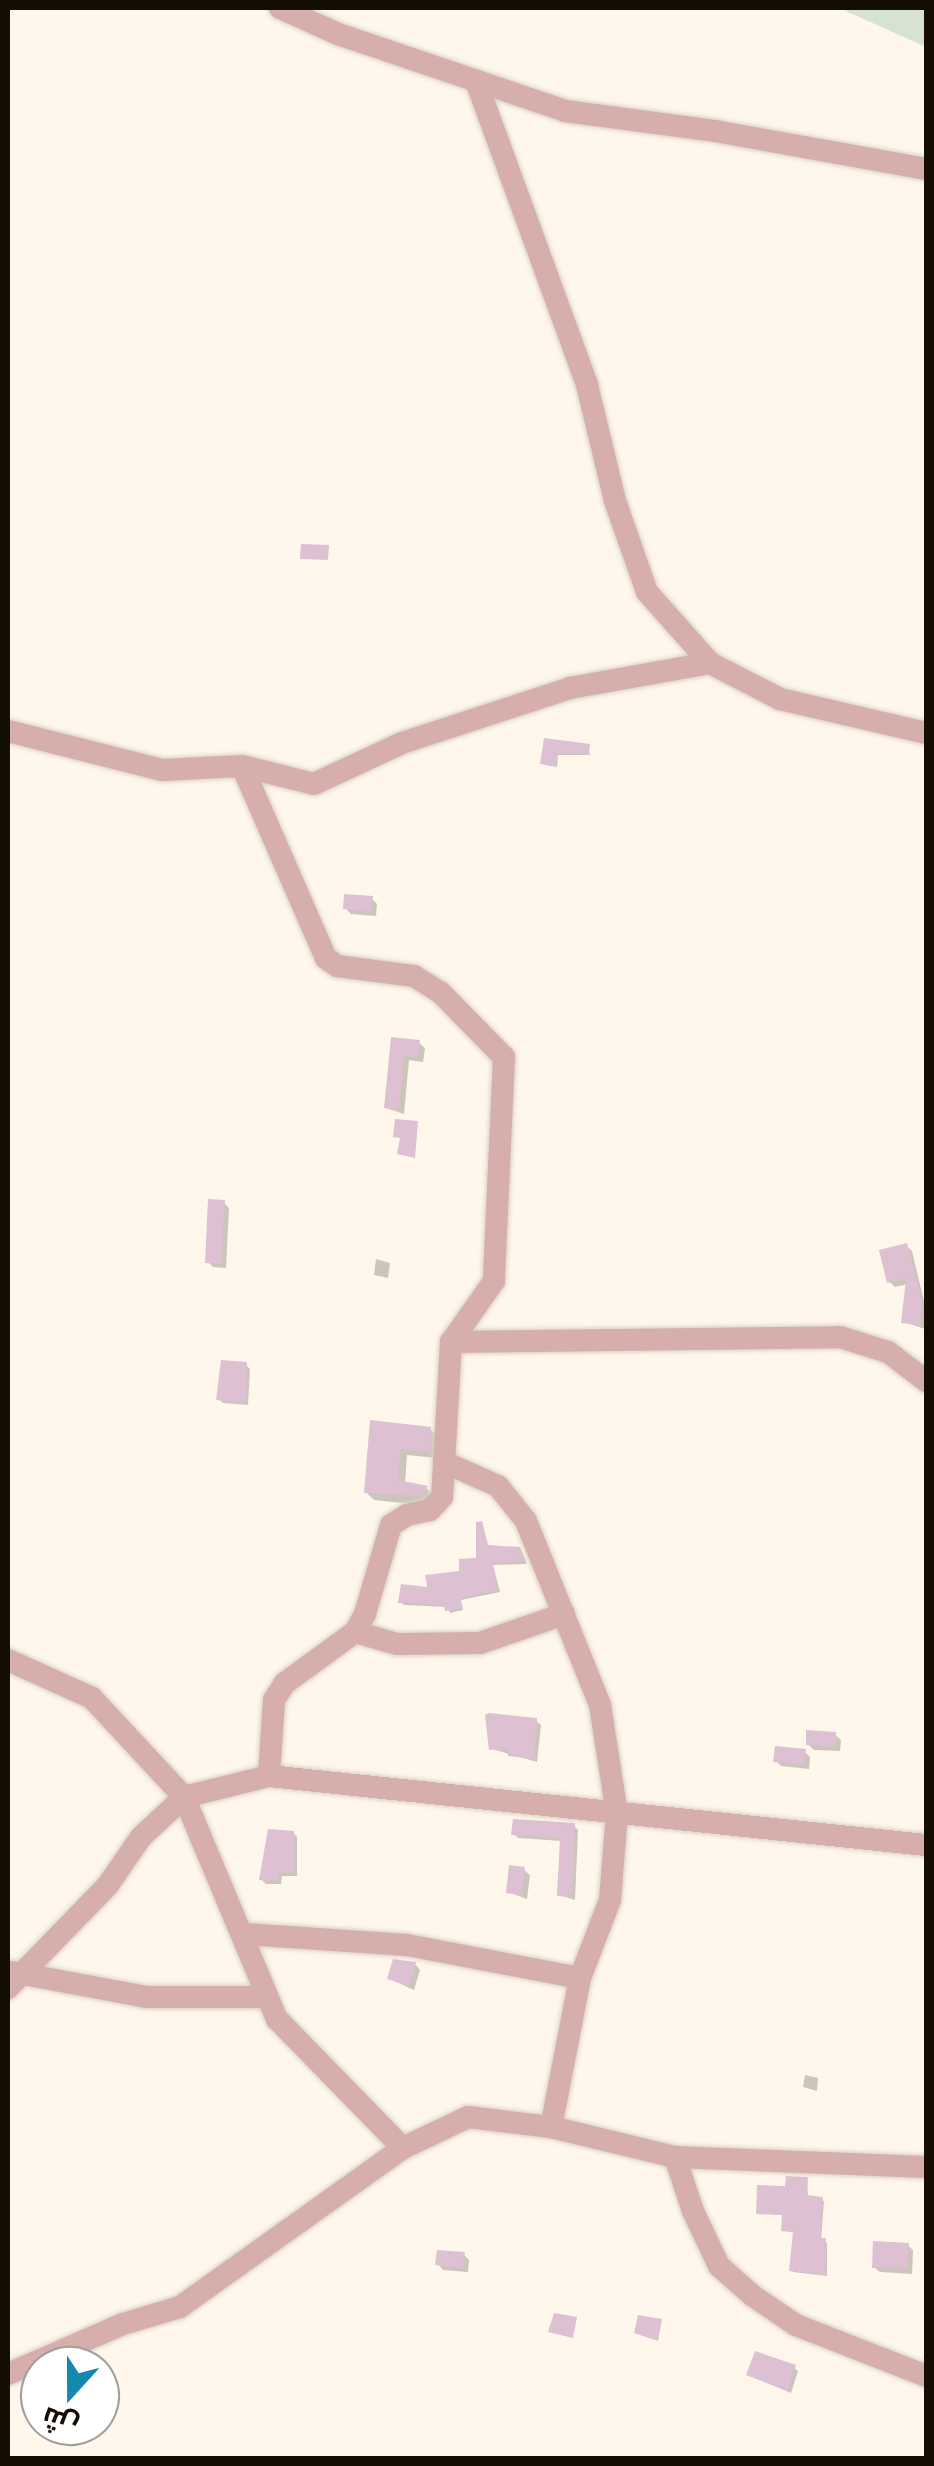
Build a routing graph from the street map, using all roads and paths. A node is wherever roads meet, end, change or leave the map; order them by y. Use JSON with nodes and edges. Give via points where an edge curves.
{"nodes":[{"id":1,"x":280,"y":8,"type":"edge"},
{"id":2,"x":476,"y":81,"type":"junction"},
{"id":3,"x":926,"y":169,"type":"edge"},
{"id":4,"x":710,"y":663,"type":"junction"},
{"id":5,"x":8,"y":731,"type":"edge"},
{"id":6,"x":926,"y":733,"type":"edge"},
{"id":7,"x":242,"y":766,"type":"junction"},
{"id":8,"x":451,"y":1342,"type":"junction"},
{"id":9,"x":926,"y":1381,"type":"edge"},
{"id":10,"x":444,"y":1462,"type":"junction"},
{"id":11,"x":564,"y":1614,"type":"junction"},
{"id":12,"x":355,"y":1632,"type":"junction"},
{"id":13,"x":8,"y":1660,"type":"edge"},
{"id":14,"x":269,"y":1776,"type":"junction"},
{"id":15,"x":184,"y":1797,"type":"junction"},
{"id":16,"x":617,"y":1814,"type":"junction"},
{"id":17,"x":926,"y":1845,"type":"edge"},
{"id":18,"x":245,"y":1934,"type":"junction"},
{"id":19,"x":12,"y":1978,"type":"edge"},
{"id":20,"x":580,"y":1978,"type":"junction"},
{"id":21,"x":266,"y":1998,"type":"junction"},
{"id":22,"x":551,"y":2127,"type":"junction"},
{"id":23,"x":403,"y":2148,"type":"junction"},
{"id":24,"x":675,"y":2156,"type":"junction"},
{"id":25,"x":926,"y":2168,"type":"edge"},
{"id":26,"x":8,"y":2374,"type":"edge"},
{"id":27,"x":926,"y":2376,"type":"edge"}],
"edges":[{"from":1,"to":2,"type":"street"},
{"from":2,"to":3,"type":"street","via":[[565,111]]},
{"from":2,"to":4,"type":"street","via":[[588,385],[615,501],[647,592]]},
{"from":4,"to":6,"type":"street","via":[[780,698]]},
{"from":4,"to":7,"type":"street","via":[[570,688],[402,743],[314,784]]},
{"from":5,"to":7,"type":"street","via":[[162,770]]},
{"from":7,"to":8,"type":"street","via":[[326,958],[338,966],[414,976],[441,993],[504,1057],[494,1281]]},
{"from":8,"to":9,"type":"street","via":[[840,1338],[888,1352]]},
{"from":8,"to":10,"type":"street"},
{"from":10,"to":11,"type":"street","via":[[498,1486],[526,1521]]},
{"from":10,"to":12,"type":"street","via":[[439,1503],[392,1525]]},
{"from":11,"to":12,"type":"street","via":[[480,1643],[397,1644]]},
{"from":11,"to":16,"type":"street","via":[[600,1706]]},
{"from":12,"to":14,"type":"street","via":[[284,1683],[274,1700]]},
{"from":13,"to":15,"type":"street","via":[[92,1698]]},
{"from":14,"to":15,"type":"street"},
{"from":14,"to":16,"type":"street"},
{"from":15,"to":18,"type":"street"},
{"from":15,"to":19,"type":"street","via":[[141,1837],[108,1885]]},
{"from":16,"to":17,"type":"street"},
{"from":16,"to":20,"type":"street","via":[[610,1900]]},
{"from":18,"to":20,"type":"street","via":[[407,1946]]},
{"from":18,"to":21,"type":"street"},
{"from":19,"to":21,"type":"street","via":[[148,1997]]},
{"from":20,"to":22,"type":"street"},
{"from":21,"to":23,"type":"street","via":[[276,2019]]},
{"from":22,"to":23,"type":"street","via":[[468,2118]]},
{"from":22,"to":24,"type":"street"},
{"from":23,"to":26,"type":"street","via":[[180,2308],[123,2324]]},
{"from":24,"to":25,"type":"street"},
{"from":24,"to":27,"type":"street","via":[[719,2266],[796,2325]]}]}
